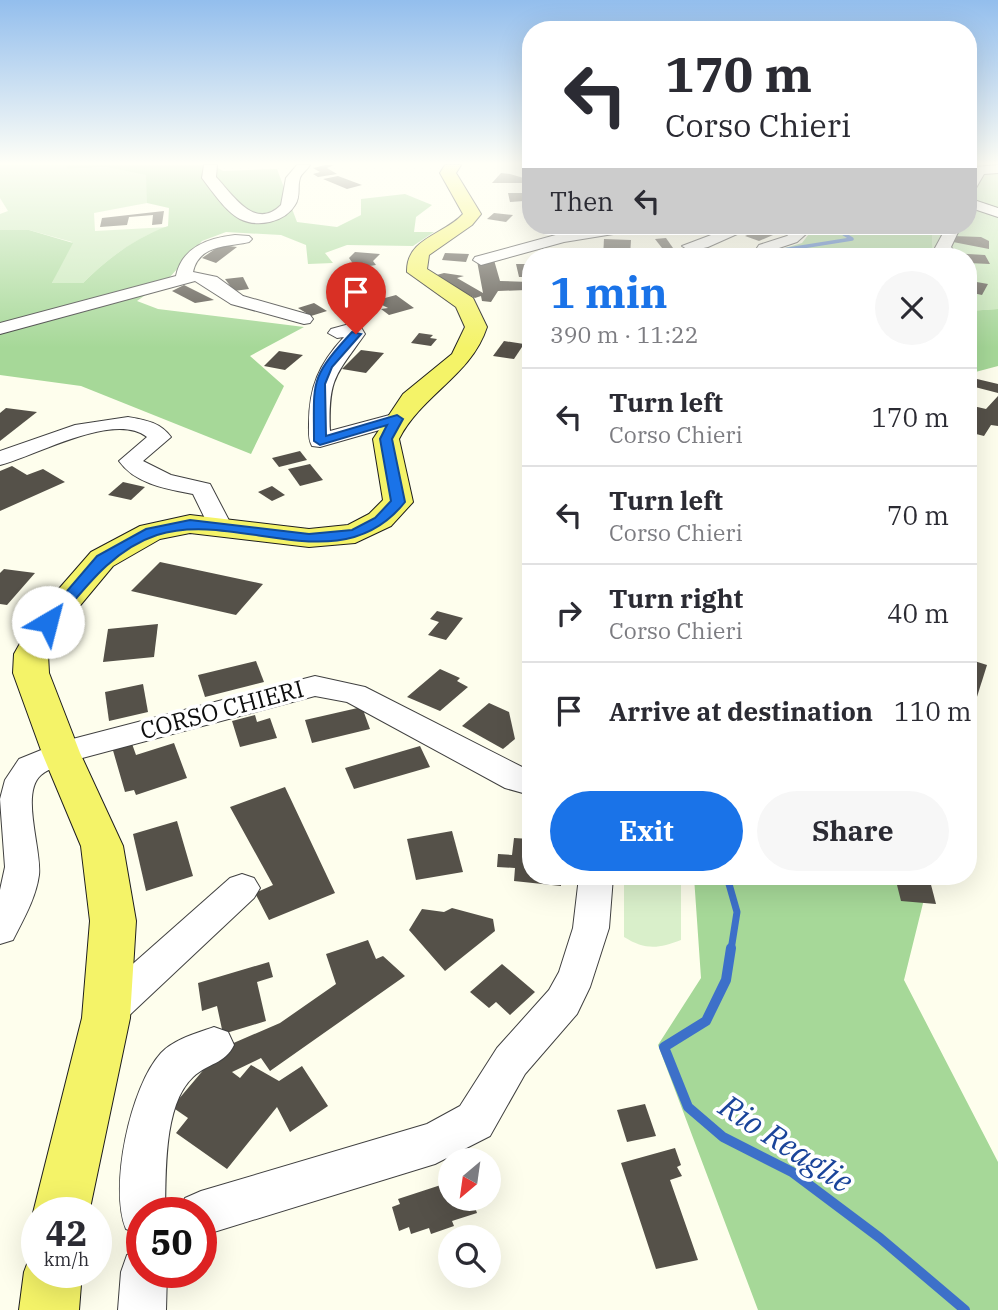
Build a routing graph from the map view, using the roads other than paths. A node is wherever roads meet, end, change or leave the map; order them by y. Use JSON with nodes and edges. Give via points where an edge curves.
{"nodes":[{"id":1,"x":462,"y":226,"type":"edge"},
{"id":2,"x":582,"y":235,"type":"edge"},
{"id":3,"x":722,"y":235,"type":"edge"},
{"id":4,"x":797,"y":235,"type":"edge"},
{"id":5,"x":244,"y":239,"type":"dead end"},
{"id":6,"x":690,"y":246,"type":"dead end"},
{"id":7,"x":526,"y":248,"type":"edge"},
{"id":8,"x":764,"y":248,"type":"edge"},
{"id":9,"x":522,"y":249,"type":"edge"},
{"id":10,"x":481,"y":260,"type":"dead end"},
{"id":11,"x":184,"y":277,"type":"junction"},
{"id":12,"x":242,"y":292,"type":"dead end"},
{"id":13,"x":264,"y":309,"type":"junction"},
{"id":14,"x":304,"y":319,"type":"dead end"},
{"id":15,"x":0,"y":329,"type":"edge"},
{"id":16,"x":337,"y":333,"type":"dead end"},
{"id":17,"x":397,"y":419,"type":"junction"},
{"id":18,"x":0,"y":458,"type":"edge"},
{"id":19,"x":222,"y":530,"type":"junction"},
{"id":20,"x":61,"y":753,"type":"junction"},
{"id":21,"x":522,"y":781,"type":"edge"},
{"id":22,"x":595,"y":885,"type":"edge"},
{"id":23,"x":242,"y":888,"type":"dead end"},
{"id":24,"x":0,"y":929,"type":"edge"},
{"id":25,"x":106,"y":1012,"type":"junction"},
{"id":26,"x":214,"y":1045,"type":"dead end"},
{"id":27,"x":65,"y":1197,"type":"edge"},
{"id":28,"x":144,"y":1197,"type":"edge"},
{"id":29,"x":217,"y":1208,"type":"edge"},
{"id":30,"x":51,"y":1288,"type":"edge"},
{"id":31,"x":143,"y":1288,"type":"edge"},
{"id":32,"x":49,"y":1310,"type":"edge"},
{"id":33,"x":142,"y":1310,"type":"edge"}],
"edges":[{"from":1,"to":17,"type":"main road","via":[[422,250],[415,267],[465,303],[476,327],[470,350],[415,396]]},
{"from":2,"to":7,"type":"street"},
{"from":3,"to":6,"type":"street"},
{"from":4,"to":8,"type":"street"},
{"from":5,"to":11,"type":"street","via":[[204,247],[188,262]]},
{"from":9,"to":10,"type":"street"},
{"from":11,"to":13,"type":"street","via":[[203,278],[237,300]]},
{"from":11,"to":15,"type":"street"},
{"from":12,"to":13,"type":"street","via":[[269,304]]},
{"from":13,"to":14,"type":"street"},
{"from":16,"to":17,"type":"street","via":[[353,328],[356,334],[327,366],[319,384],[320,441]]},
{"from":17,"to":19,"type":"main road","via":[[386,439],[398,502],[380,520],[355,534],[309,538]]},
{"from":18,"to":19,"type":"street","via":[[107,423],[139,426],[160,437],[130,461],[136,469],[202,489]]},
{"from":19,"to":20,"type":"main road","via":[[190,524],[170,526],[127,544],[102,559],[48,622],[32,654],[31,673]]},
{"from":20,"to":21,"type":"street","name":"CORSO CHIERI","via":[[315,686],[355,694]]},
{"from":20,"to":24,"type":"street","name":"CORSO CHIERI","via":[[28,768],[19,784],[17,820],[23,869]]},
{"from":20,"to":25,"type":"main road","via":[[102,846],[113,921]]},
{"from":22,"to":29,"type":"street","via":[[591,929],[578,975],[563,1002],[511,1061],[475,1122],[435,1143]]},
{"from":23,"to":25,"type":"street"},
{"from":25,"to":27,"type":"main road"},
{"from":26,"to":28,"type":"street","via":[[186,1058],[162,1086],[152,1116]]},
{"from":30,"to":32,"type":"main road"},
{"from":31,"to":33,"type":"street"}]}
